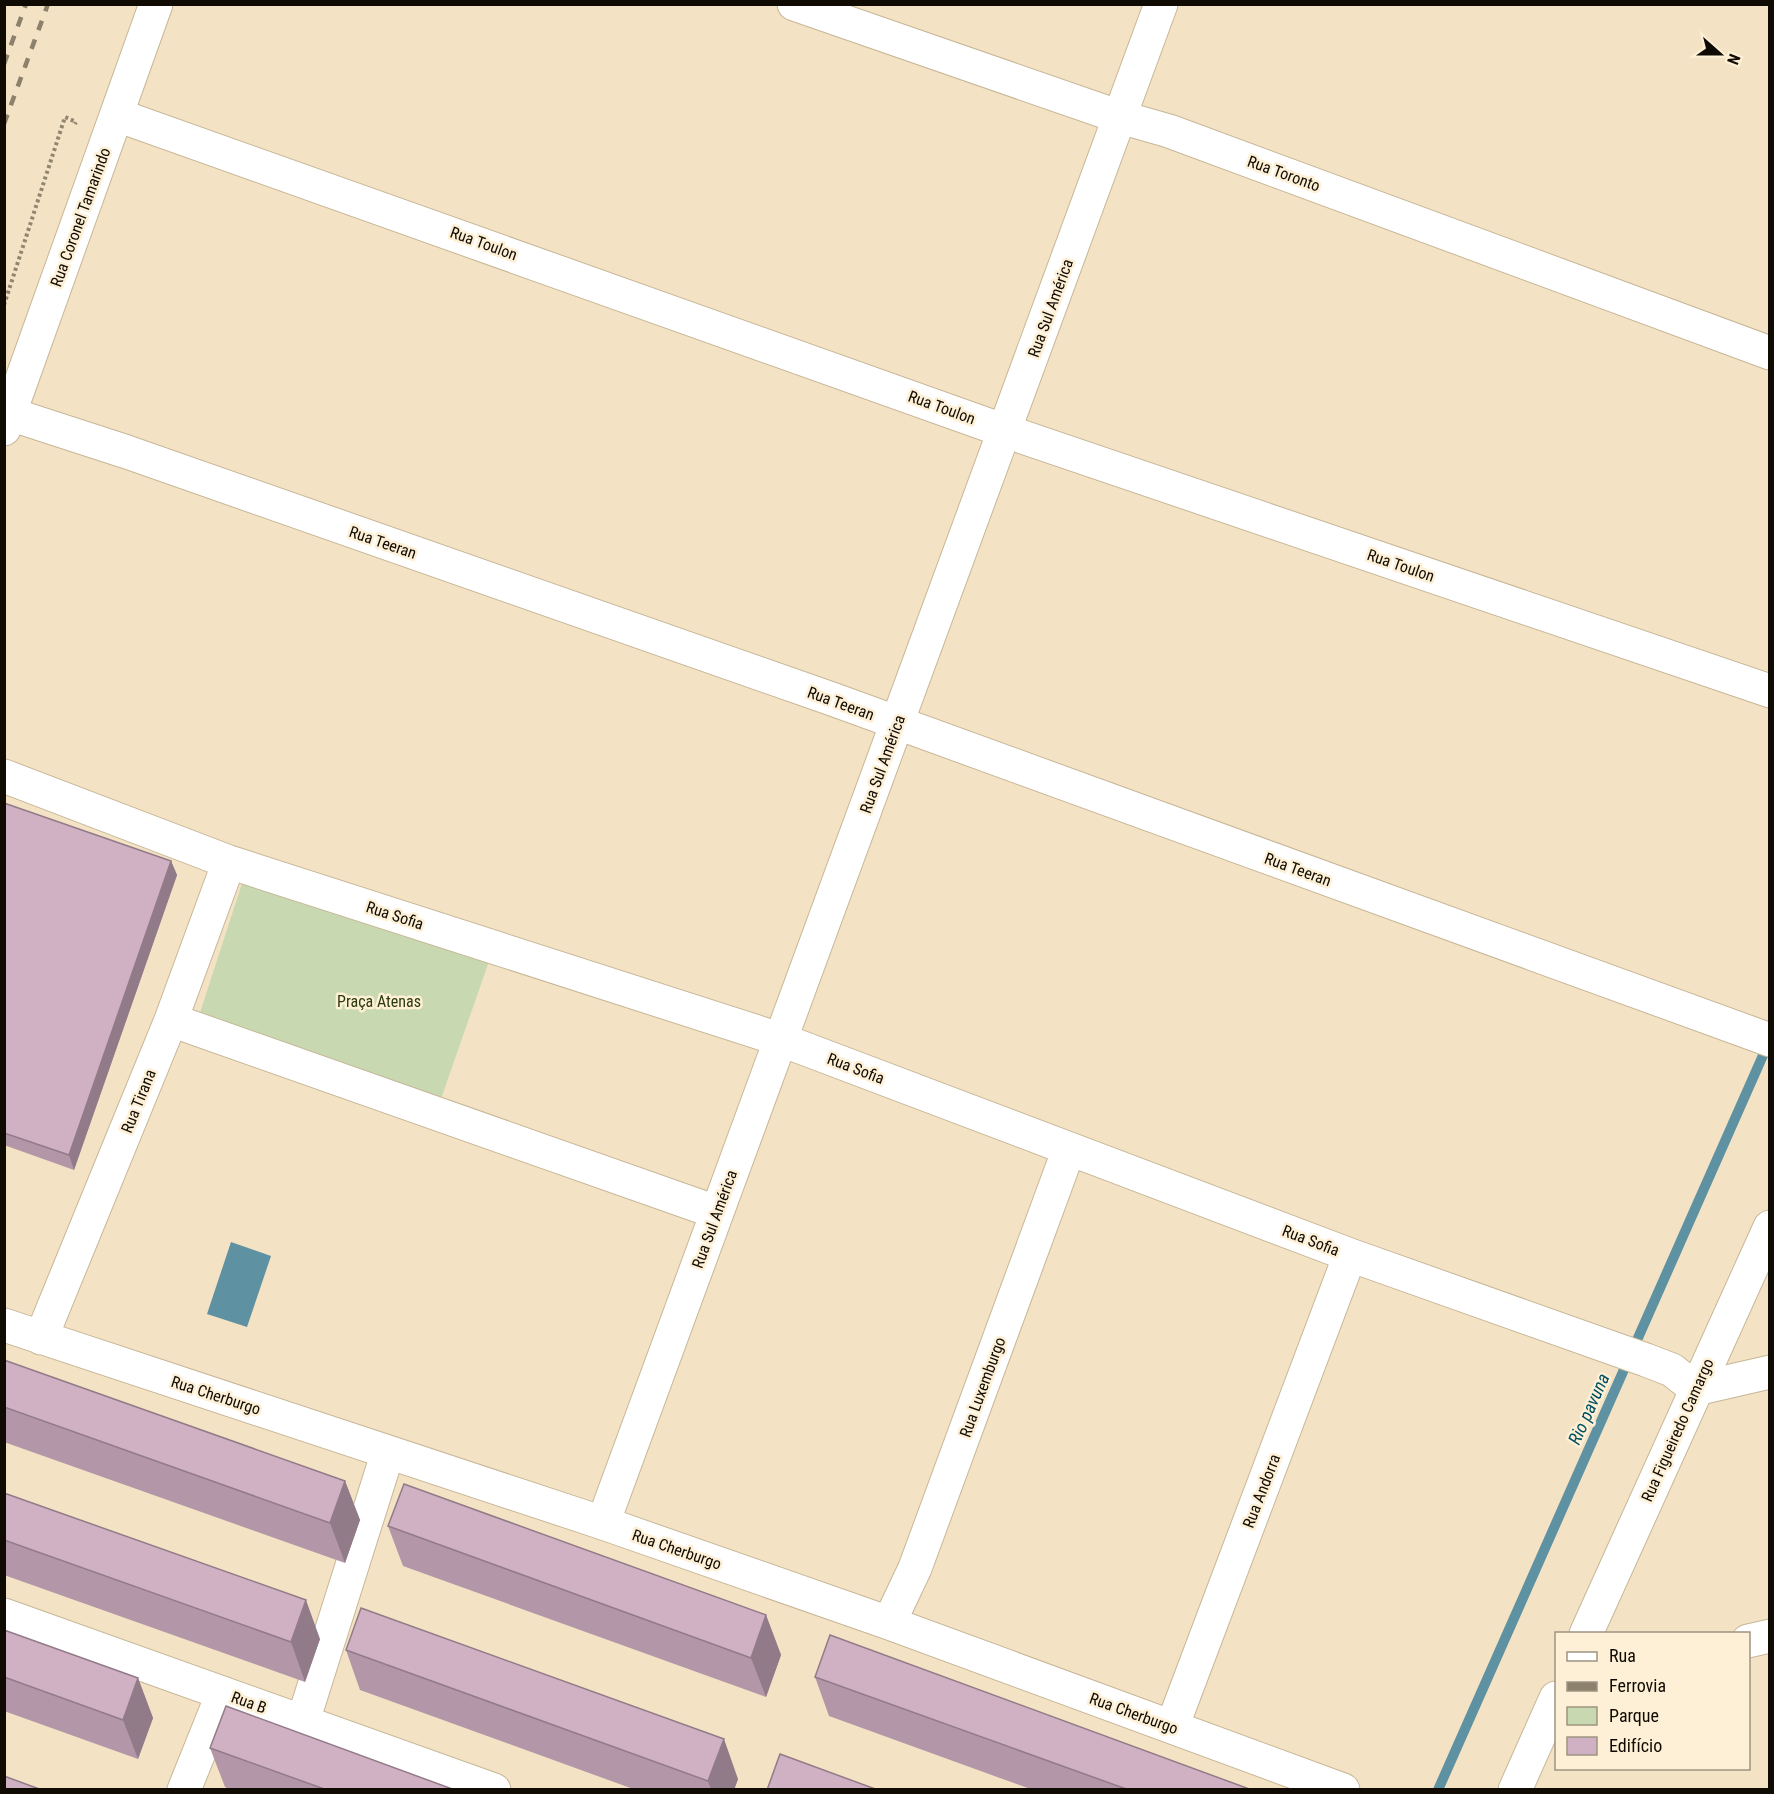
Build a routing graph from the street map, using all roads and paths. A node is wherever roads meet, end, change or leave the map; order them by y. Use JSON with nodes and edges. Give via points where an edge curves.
{"nodes":[{"id":1,"x":156,"y":4,"type":"edge"},
{"id":2,"x":794,"y":4,"type":"edge"},
{"id":3,"x":1161,"y":4,"type":"edge"},
{"id":4,"x":117,"y":115,"type":"junction"},
{"id":5,"x":1120,"y":117,"type":"junction"},
{"id":6,"x":72,"y":133,"type":"dead end"},
{"id":7,"x":4,"y":305,"type":"edge"},
{"id":8,"x":1770,"y":353,"type":"edge"},
{"id":9,"x":7,"y":421,"type":"edge"},
{"id":10,"x":1005,"y":431,"type":"junction"},
{"id":11,"x":1770,"y":691,"type":"edge"},
{"id":12,"x":897,"y":724,"type":"junction"},
{"id":13,"x":4,"y":776,"type":"edge"},
{"id":14,"x":229,"y":862,"type":"junction"},
{"id":15,"x":171,"y":1020,"type":"junction"},
{"id":16,"x":779,"y":1039,"type":"junction"},
{"id":17,"x":1770,"y":1040,"type":"edge"},
{"id":18,"x":1070,"y":1149,"type":"junction"},
{"id":19,"x":716,"y":1212,"type":"junction"},
{"id":20,"x":1770,"y":1227,"type":"edge"},
{"id":21,"x":1350,"y":1255,"type":"junction"},
{"id":22,"x":4,"y":1325,"type":"edge"},
{"id":23,"x":41,"y":1338,"type":"junction"},
{"id":24,"x":1770,"y":1372,"type":"edge"},
{"id":25,"x":1696,"y":1389,"type":"junction"},
{"id":26,"x":388,"y":1452,"type":"junction"},
{"id":27,"x":603,"y":1523,"type":"junction"},
{"id":28,"x":4,"y":1615,"type":"edge"},
{"id":29,"x":889,"y":1623,"type":"junction"},
{"id":30,"x":1587,"y":1632,"type":"edge"},
{"id":31,"x":1770,"y":1636,"type":"edge"},
{"id":32,"x":1750,"y":1641,"type":"edge"},
{"id":33,"x":223,"y":1693,"type":"junction"},
{"id":34,"x":1555,"y":1702,"type":"edge"},
{"id":35,"x":303,"y":1721,"type":"junction"},
{"id":36,"x":1172,"y":1727,"type":"junction"},
{"id":37,"x":184,"y":1790,"type":"edge"},
{"id":38,"x":494,"y":1790,"type":"edge"},
{"id":39,"x":1343,"y":1790,"type":"edge"},
{"id":40,"x":1515,"y":1790,"type":"edge"}],
"edges":[{"from":1,"to":4,"type":"street","name":"Rua Coronel Tamarindo"},
{"from":2,"to":5,"type":"street","name":"Rua Toronto"},
{"from":3,"to":5,"type":"street","name":"Rua Sul América"},
{"from":4,"to":9,"type":"street","name":"Rua Coronel Tamarindo"},
{"from":4,"to":10,"type":"street","name":"Rua Toulon"},
{"from":5,"to":8,"type":"street","name":"Rua Toronto","via":[[1168,131]]},
{"from":5,"to":10,"type":"street","name":"Rua Sul América"},
{"from":6,"to":7,"type":"path","via":[[76,122],[65,117]]},
{"from":9,"to":12,"type":"street","name":"Rua Teeran","via":[[127,452]]},
{"from":10,"to":11,"type":"street","name":"Rua Toulon"},
{"from":10,"to":12,"type":"street","name":"Rua Sul América"},
{"from":12,"to":16,"type":"street","name":"Rua Sul América"},
{"from":12,"to":17,"type":"street","name":"Rua Teeran"},
{"from":13,"to":14,"type":"street","name":"Rua Sofia"},
{"from":14,"to":15,"type":"street","name":"Rua Tirana"},
{"from":14,"to":16,"type":"street","name":"Rua Sofia"},
{"from":15,"to":19,"type":"street"},
{"from":15,"to":23,"type":"street","name":"Rua Tirana"},
{"from":16,"to":18,"type":"street","name":"Rua Sofia"},
{"from":16,"to":19,"type":"street","name":"Rua Sul América"},
{"from":18,"to":21,"type":"street","name":"Rua Sofia"},
{"from":18,"to":29,"type":"street","name":"Rua Luxemburgo","via":[[915,1568]]},
{"from":19,"to":27,"type":"street","name":"Rua Sul América"},
{"from":20,"to":25,"type":"street","name":"Rua Figueiredo Camargo"},
{"from":21,"to":25,"type":"street","name":"Rua Sofia","via":[[1672,1370]]},
{"from":21,"to":36,"type":"street","name":"Rua Andorra"},
{"from":22,"to":23,"type":"street","name":"Rua Cherburgo"},
{"from":23,"to":26,"type":"street","name":"Rua Cherburgo"},
{"from":24,"to":25,"type":"street"},
{"from":25,"to":30,"type":"street","name":"Rua Figueiredo Camargo"},
{"from":26,"to":27,"type":"street","name":"Rua Cherburgo"},
{"from":26,"to":35,"type":"street"},
{"from":27,"to":29,"type":"street","name":"Rua Cherburgo"},
{"from":28,"to":33,"type":"street","name":"Rua B"},
{"from":29,"to":36,"type":"street","name":"Rua Cherburgo"},
{"from":31,"to":32,"type":"street"},
{"from":33,"to":35,"type":"street","name":"Rua B"},
{"from":33,"to":37,"type":"street"},
{"from":34,"to":40,"type":"street"},
{"from":35,"to":38,"type":"street","name":"Rua B"},
{"from":36,"to":39,"type":"street","name":"Rua Cherburgo"}]}
